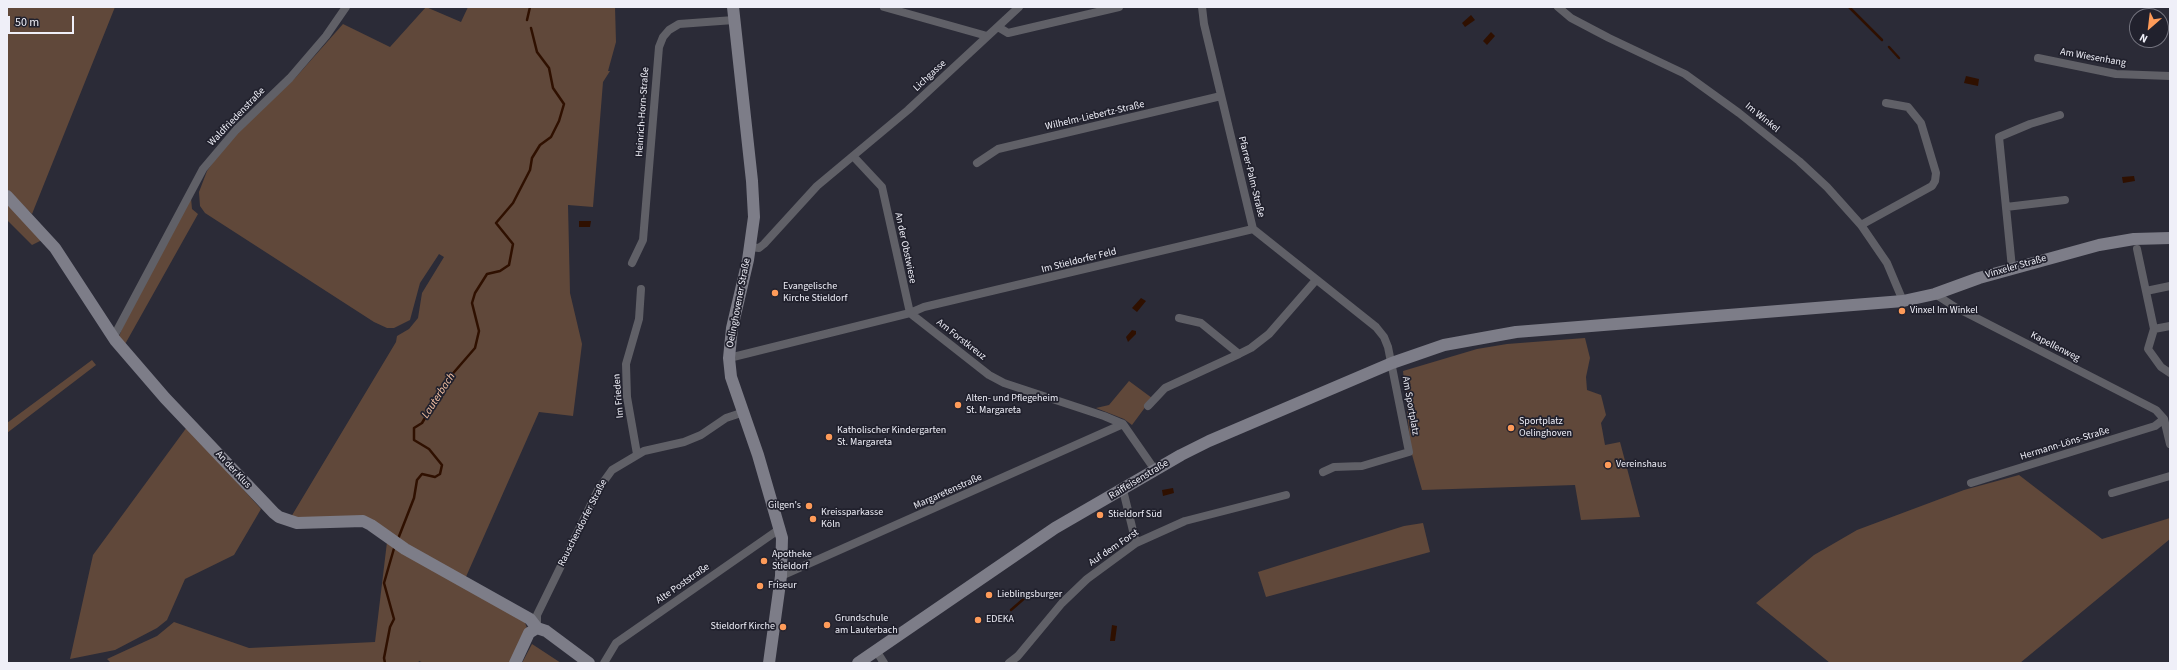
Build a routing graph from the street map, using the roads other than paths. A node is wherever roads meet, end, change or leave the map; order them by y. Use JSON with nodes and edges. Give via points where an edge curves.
{"nodes":[{"id":1,"x":346,"y":7,"type":"edge"},
{"id":2,"x":733,"y":7,"type":"edge"},
{"id":3,"x":884,"y":7,"type":"edge"},
{"id":4,"x":1019,"y":7,"type":"edge"},
{"id":5,"x":1119,"y":7,"type":"edge"},
{"id":6,"x":1202,"y":7,"type":"edge"},
{"id":7,"x":1558,"y":7,"type":"edge"},
{"id":8,"x":734,"y":20,"type":"junction"},
{"id":9,"x":998,"y":27,"type":"junction"},
{"id":10,"x":987,"y":36,"type":"junction"},
{"id":11,"x":2038,"y":58,"type":"dead end"},
{"id":12,"x":2170,"y":76,"type":"edge"},
{"id":13,"x":1221,"y":96,"type":"junction"},
{"id":14,"x":1886,"y":103,"type":"dead end"},
{"id":15,"x":2060,"y":115,"type":"dead end"},
{"id":16,"x":853,"y":156,"type":"junction"},
{"id":17,"x":977,"y":163,"type":"dead end"},
{"id":18,"x":7,"y":196,"type":"edge"},
{"id":19,"x":2065,"y":200,"type":"dead end"},
{"id":20,"x":2006,"y":207,"type":"junction"},
{"id":21,"x":1861,"y":225,"type":"junction"},
{"id":22,"x":1253,"y":229,"type":"junction"},
{"id":23,"x":2170,"y":238,"type":"edge"},
{"id":24,"x":750,"y":247,"type":"junction"},
{"id":25,"x":2137,"y":249,"type":"dead end"},
{"id":26,"x":632,"y":263,"type":"dead end"},
{"id":27,"x":2012,"y":268,"type":"junction"},
{"id":28,"x":1316,"y":280,"type":"junction"},
{"id":29,"x":2170,"y":286,"type":"edge"},
{"id":30,"x":641,"y":289,"type":"dead end"},
{"id":31,"x":2146,"y":291,"type":"junction"},
{"id":32,"x":1935,"y":294,"type":"junction"},
{"id":33,"x":1903,"y":301,"type":"junction"},
{"id":34,"x":910,"y":313,"type":"junction"},
{"id":35,"x":1179,"y":318,"type":"dead end"},
{"id":36,"x":2170,"y":326,"type":"edge"},
{"id":37,"x":2154,"y":329,"type":"junction"},
{"id":38,"x":113,"y":338,"type":"junction"},
{"id":39,"x":1444,"y":345,"type":"joint"},
{"id":40,"x":1239,"y":354,"type":"junction"},
{"id":41,"x":729,"y":358,"type":"junction"},
{"id":42,"x":1392,"y":363,"type":"junction"},
{"id":43,"x":2170,"y":373,"type":"edge"},
{"id":44,"x":1148,"y":406,"type":"dead end"},
{"id":45,"x":744,"y":412,"type":"junction"},
{"id":46,"x":2164,"y":419,"type":"junction"},
{"id":47,"x":1123,"y":424,"type":"junction"},
{"id":48,"x":2170,"y":444,"type":"edge"},
{"id":49,"x":637,"y":454,"type":"junction"},
{"id":50,"x":1155,"y":470,"type":"junction"},
{"id":51,"x":1323,"y":472,"type":"dead end"},
{"id":52,"x":2170,"y":476,"type":"edge"},
{"id":53,"x":1970,"y":484,"type":"dead end"},
{"id":54,"x":1122,"y":490,"type":"junction"},
{"id":55,"x":2112,"y":493,"type":"dead end"},
{"id":56,"x":1286,"y":494,"type":"dead end"},
{"id":57,"x":781,"y":528,"type":"junction"},
{"id":58,"x":1136,"y":543,"type":"junction"},
{"id":59,"x":781,"y":576,"type":"junction"},
{"id":60,"x":537,"y":628,"type":"junction"},
{"id":61,"x":877,"y":652,"type":"junction"},
{"id":62,"x":515,"y":663,"type":"edge"},
{"id":63,"x":589,"y":663,"type":"edge"},
{"id":64,"x":604,"y":663,"type":"edge"},
{"id":65,"x":769,"y":663,"type":"edge"},
{"id":66,"x":858,"y":663,"type":"edge"},
{"id":67,"x":884,"y":663,"type":"edge"},
{"id":68,"x":1009,"y":663,"type":"edge"}],
"edges":[{"from":1,"to":38,"type":"street","name":"Waldfriedenstraße","via":[[326,36],[290,78],[232,134],[204,169]]},
{"from":2,"to":8,"type":"main road","name":"Oelinghovener Straße"},
{"from":3,"to":10,"type":"street"},
{"from":4,"to":9,"type":"street","name":"Lichgasse"},
{"from":5,"to":9,"type":"street","via":[[1008,34]]},
{"from":6,"to":13,"type":"street","name":"Pfarrer-Palm-Straße"},
{"from":7,"to":21,"type":"street","name":"Im Winkel","via":[[1571,18],[1685,74],[1727,104],[1799,161],[1827,187]]},
{"from":8,"to":24,"type":"main road","name":"Oelinghovener Straße","via":[[752,181],[754,217]]},
{"from":8,"to":26,"type":"street","name":"Heinrich-Horn-Straße","via":[[679,24],[663,37],[659,47],[643,240]]},
{"from":9,"to":10,"type":"street","name":"Lichgasse"},
{"from":10,"to":16,"type":"street","name":"Lichgasse","via":[[908,110]]},
{"from":11,"to":12,"type":"street","name":"Am Wiesenhang","via":[[2116,74]]},
{"from":13,"to":17,"type":"street","name":"Wilhelm-Liebertz-Straße","via":[[998,148]]},
{"from":13,"to":22,"type":"street","name":"Pfarrer-Palm-Straße"},
{"from":14,"to":21,"type":"street","via":[[1908,107],[1921,123],[1936,173],[1936,181],[1932,186]]},
{"from":15,"to":20,"type":"street","via":[[1999,137]]},
{"from":16,"to":24,"type":"street","name":"Lichgasse","via":[[817,186],[764,244],[759,248]]},
{"from":16,"to":34,"type":"street","name":"An der Obstwiese","via":[[882,187]]},
{"from":18,"to":38,"type":"main road","name":"An der Klus","via":[[55,248]]},
{"from":19,"to":20,"type":"street"},
{"from":20,"to":27,"type":"street"},
{"from":21,"to":33,"type":"street","name":"Im Winkel","via":[[1887,263]]},
{"from":22,"to":28,"type":"street","name":"Pfarrer-Palm-Straße"},
{"from":22,"to":34,"type":"street","name":"Im Stieldorfer Feld","via":[[924,307]]},
{"from":23,"to":27,"type":"main road","name":"Vinxeler Straße","via":[[2134,239],[2099,245]]},
{"from":24,"to":41,"type":"main road","name":"Oelinghovener Straße","via":[[732,328]]},
{"from":25,"to":31,"type":"street"},
{"from":27,"to":32,"type":"main road","name":"Vinxeler Straße"},
{"from":28,"to":40,"type":"street","via":[[1269,334]]},
{"from":28,"to":42,"type":"street","name":"Pfarrer-Palm-Straße","via":[[1376,327],[1384,337]]},
{"from":29,"to":31,"type":"street"},
{"from":30,"to":49,"type":"street","name":"Im Frieden","via":[[639,319],[626,364],[627,397]]},
{"from":31,"to":37,"type":"street"},
{"from":32,"to":33,"type":"main road","name":"Vinxeler Straße"},
{"from":32,"to":46,"type":"street","name":"Kapellenweg","via":[[1955,307],[2156,410]]},
{"from":33,"to":39,"type":"main road","name":"Vinxeler Straße","via":[[1516,332]]},
{"from":34,"to":41,"type":"street"},
{"from":34,"to":47,"type":"street","name":"Am Forstkreuz","via":[[989,375],[1004,383]]},
{"from":35,"to":40,"type":"street","via":[[1201,323]]},
{"from":36,"to":37,"type":"street"},
{"from":37,"to":43,"type":"street","via":[[2148,349],[2161,367]]},
{"from":38,"to":60,"type":"main road","name":"An der Klus","via":[[165,398],[279,517],[297,523],[313,524],[363,521],[405,549],[530,619]]},
{"from":39,"to":42,"type":"main road","name":"Raiffeisenstraße"},
{"from":40,"to":44,"type":"street","via":[[1166,388]]},
{"from":41,"to":45,"type":"main road","name":"Oelinghovener Straße","via":[[731,377]]},
{"from":42,"to":50,"type":"main road","name":"Raiffeisenstraße","via":[[1209,441]]},
{"from":42,"to":51,"type":"street","name":"Am Sportplatz","via":[[1409,452],[1362,466],[1334,467]]},
{"from":45,"to":49,"type":"street","name":"Rauschendorfer Straße","via":[[726,418],[701,435],[684,442]]},
{"from":45,"to":57,"type":"main road","name":"Oelinghovener Straße"},
{"from":46,"to":48,"type":"street"},
{"from":46,"to":53,"type":"street","name":"Hermann-Löns-Straße","via":[[2155,426]]},
{"from":47,"to":50,"type":"street"},
{"from":47,"to":59,"type":"street","name":"Margaretenstraße"},
{"from":49,"to":60,"type":"street","name":"Rauschendorfer Straße","via":[[612,470],[601,484],[537,615]]},
{"from":50,"to":54,"type":"main road","name":"Raiffeisenstraße"},
{"from":52,"to":55,"type":"street"},
{"from":54,"to":58,"type":"street"},
{"from":54,"to":61,"type":"main road","name":"Raiffeisenstraße","via":[[1014,555]]},
{"from":56,"to":58,"type":"street","name":"Auf dem Forst","via":[[1185,521]]},
{"from":57,"to":59,"type":"main road","name":"Oelinghovener Straße"},
{"from":57,"to":64,"type":"street","name":"Alte Poststraße","via":[[616,642]]},
{"from":58,"to":68,"type":"street","name":"Auf dem Forst","via":[[1087,579]]},
{"from":59,"to":65,"type":"main road","name":"Oelinghovener Straße"},
{"from":60,"to":62,"type":"main road","via":[[529,633]]},
{"from":60,"to":63,"type":"main road","name":"An der Klus","via":[[546,631]]},
{"from":61,"to":66,"type":"main road","name":"Raiffeisenstraße"},
{"from":61,"to":67,"type":"street"}]}
